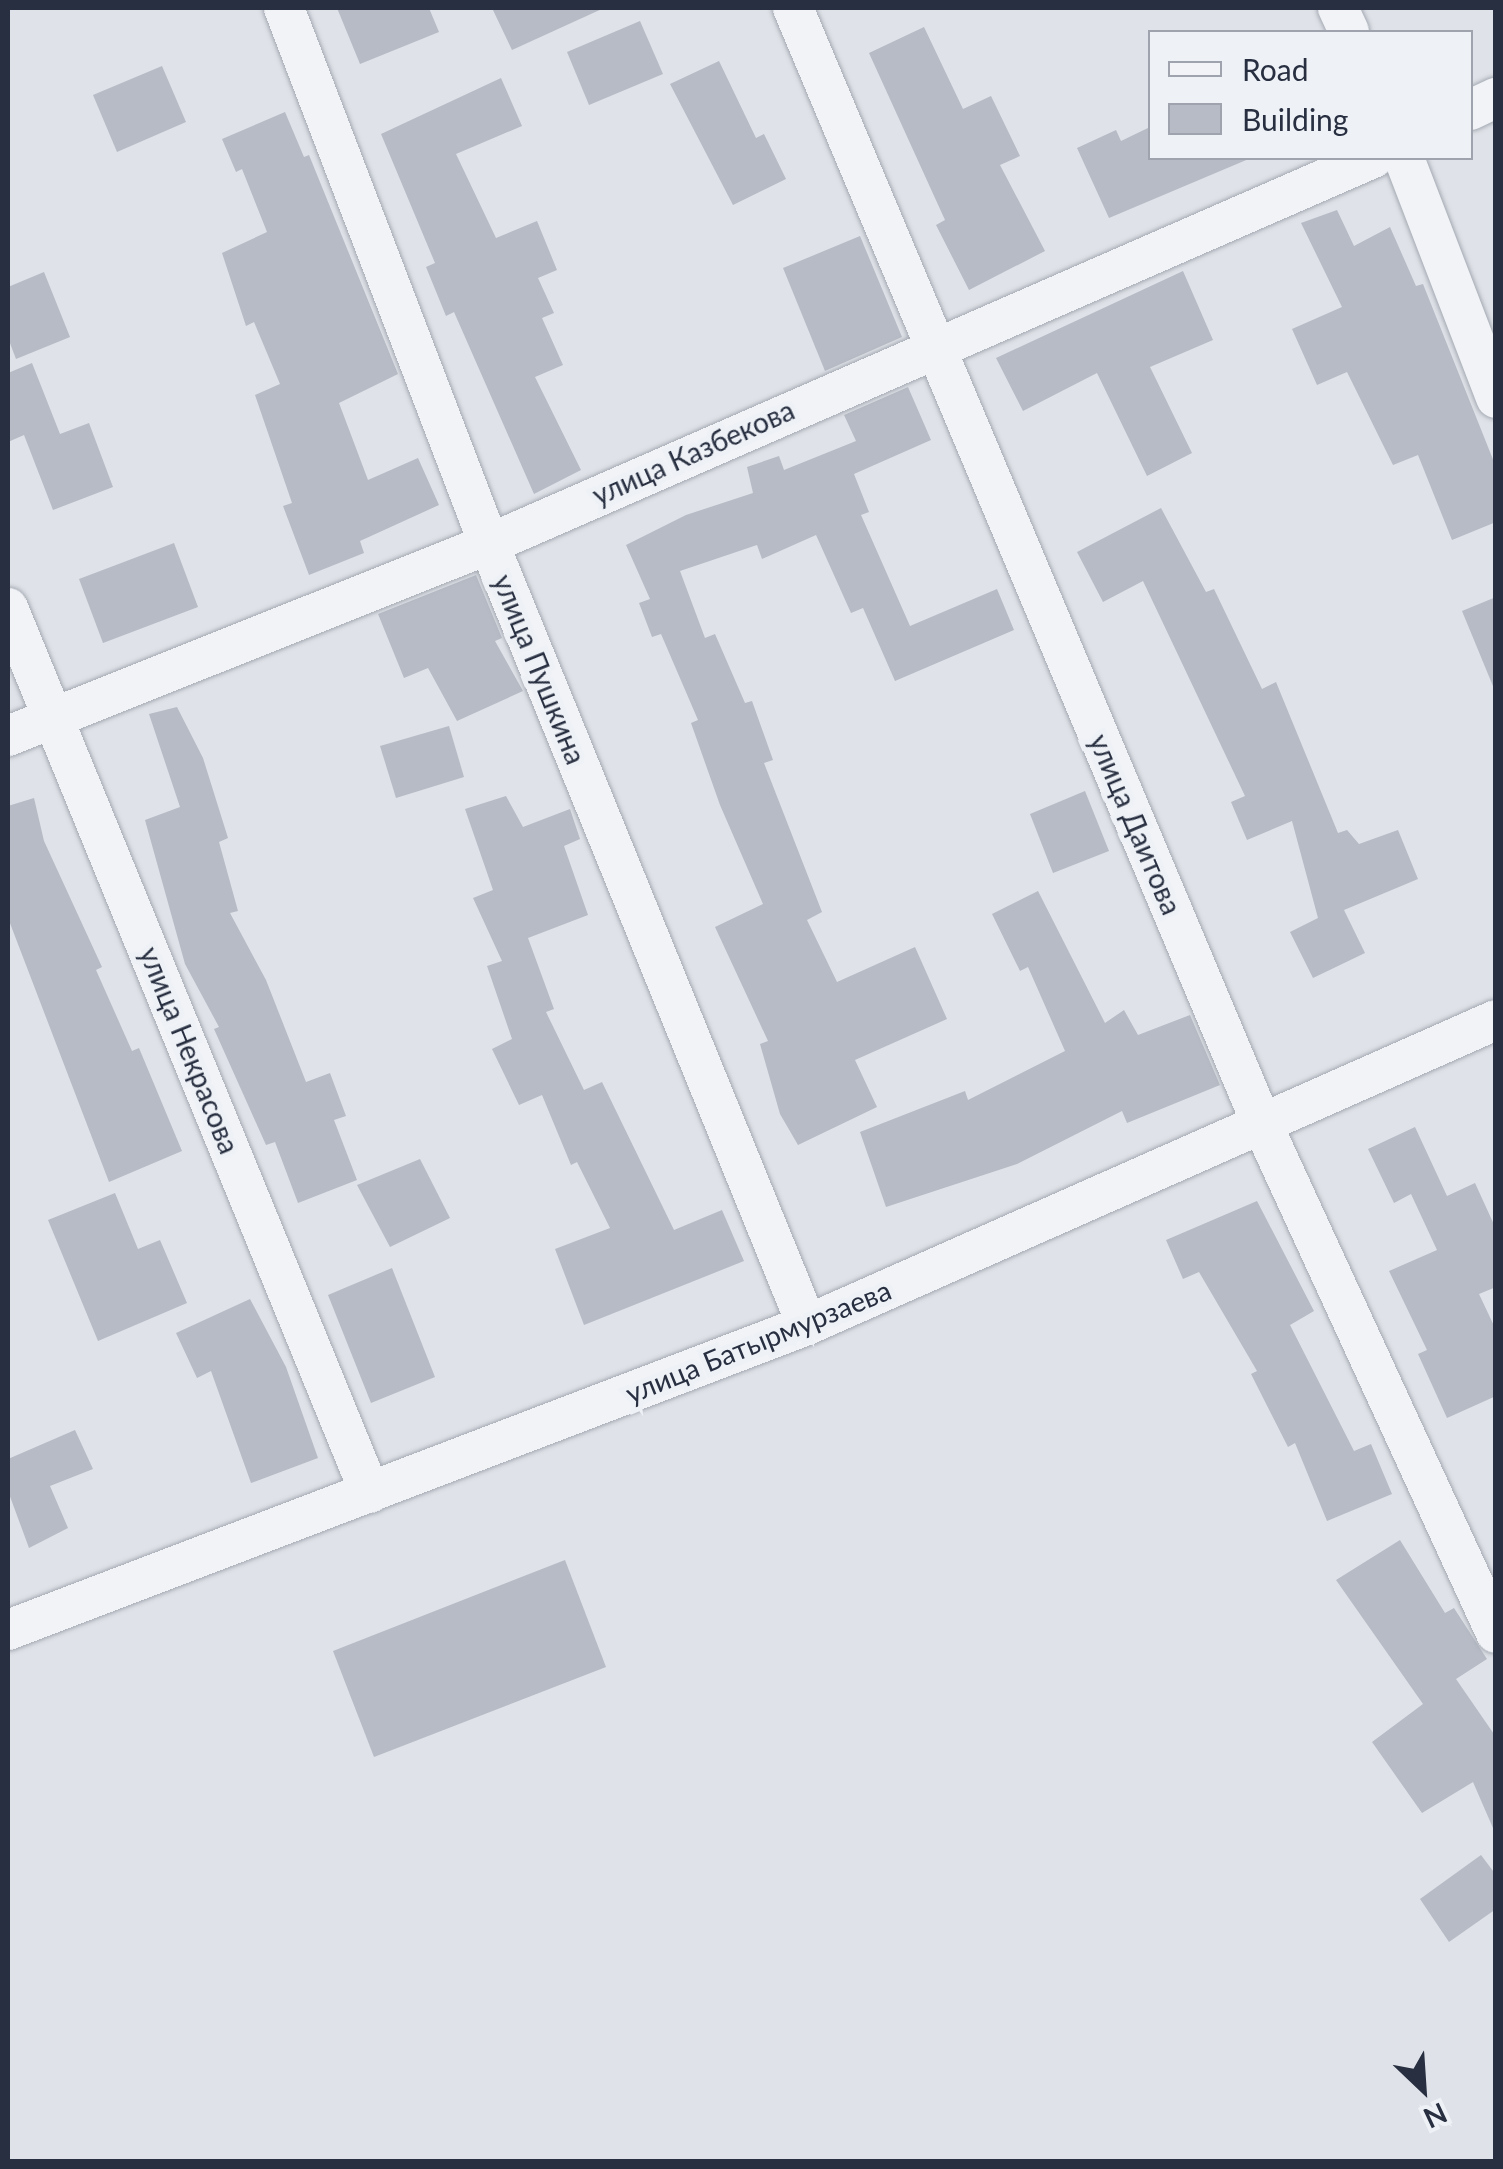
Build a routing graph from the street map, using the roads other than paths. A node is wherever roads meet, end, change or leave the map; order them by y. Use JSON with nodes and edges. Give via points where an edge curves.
{"nodes":[{"id":1,"x":284,"y":8,"type":"edge"},
{"id":2,"x":794,"y":8,"type":"edge"},
{"id":3,"x":1496,"y":98,"type":"edge"},
{"id":4,"x":1473,"y":109,"type":"edge"},
{"id":5,"x":1369,"y":160,"type":"edge"},
{"id":6,"x":1405,"y":160,"type":"edge"},
{"id":7,"x":935,"y":344,"type":"junction"},
{"id":8,"x":1496,"y":398,"type":"edge"},
{"id":9,"x":489,"y":544,"type":"junction"},
{"id":10,"x":8,"y":608,"type":"edge"},
{"id":11,"x":54,"y":717,"type":"junction"},
{"id":12,"x":8,"y":736,"type":"edge"},
{"id":13,"x":1496,"y":1020,"type":"edge"},
{"id":14,"x":1262,"y":1124,"type":"junction"},
{"id":15,"x":807,"y":1325,"type":"junction"},
{"id":16,"x":370,"y":1493,"type":"junction"},
{"id":17,"x":8,"y":1630,"type":"edge"},
{"id":18,"x":1496,"y":1632,"type":"edge"}],
"edges":[{"from":1,"to":9,"type":"street","name":"улица Пушкина"},
{"from":2,"to":7,"type":"street","name":"улица Даитова"},
{"from":3,"to":4,"type":"street"},
{"from":5,"to":7,"type":"street","name":"улица Казбекова"},
{"from":6,"to":8,"type":"street"},
{"from":7,"to":9,"type":"street","name":"улица Казбекова"},
{"from":7,"to":14,"type":"street","name":"улица Даитова"},
{"from":9,"to":11,"type":"street","name":"улица Казбекова"},
{"from":9,"to":15,"type":"street","name":"улица Пушкина"},
{"from":10,"to":11,"type":"street","name":"улица Некрасова"},
{"from":11,"to":12,"type":"street","name":"улица Казбекова"},
{"from":11,"to":16,"type":"street","name":"улица Некрасова"},
{"from":13,"to":14,"type":"street","name":"улица Батырмурзаева"},
{"from":14,"to":15,"type":"street","name":"улица Батырмурзаева"},
{"from":14,"to":18,"type":"street","name":"улица Даитова"},
{"from":15,"to":16,"type":"street","name":"улица Батырмурзаева"},
{"from":16,"to":17,"type":"street","name":"улица Батырмурзаева"}]}
